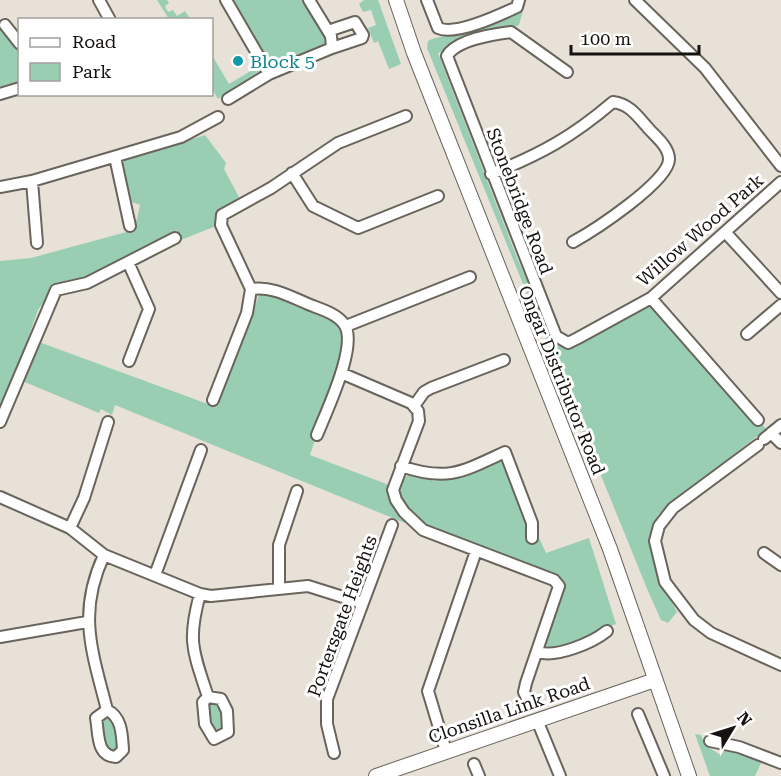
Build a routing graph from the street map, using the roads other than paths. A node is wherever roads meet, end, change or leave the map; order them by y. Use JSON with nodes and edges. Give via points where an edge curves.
{"nodes":[{"id":1,"x":99,"y":0,"type":"edge"},
{"id":2,"x":226,"y":0,"type":"edge"},
{"id":3,"x":309,"y":0,"type":"edge"},
{"id":4,"x":396,"y":0,"type":"edge"},
{"id":5,"x":427,"y":0,"type":"edge"},
{"id":6,"x":520,"y":1,"type":"edge"},
{"id":7,"x":638,"y":1,"type":"edge"},
{"id":8,"x":109,"y":18,"type":"edge"},
{"id":9,"x":4,"y":25,"type":"dead end"},
{"id":10,"x":328,"y":31,"type":"junction"},
{"id":11,"x":18,"y":42,"type":"edge"},
{"id":12,"x":332,"y":48,"type":"junction"},
{"id":13,"x":567,"y":72,"type":"dead end"},
{"id":14,"x":269,"y":74,"type":"junction"},
{"id":15,"x":18,"y":89,"type":"edge"},
{"id":16,"x":0,"y":94,"type":"edge"},
{"id":17,"x":228,"y":99,"type":"dead end"},
{"id":18,"x":406,"y":116,"type":"dead end"},
{"id":19,"x":218,"y":117,"type":"dead end"},
{"id":20,"x":115,"y":157,"type":"junction"},
{"id":21,"x":781,"y":166,"type":"edge"},
{"id":22,"x":292,"y":173,"type":"junction"},
{"id":23,"x":491,"y":174,"type":"junction"},
{"id":24,"x":32,"y":181,"type":"junction"},
{"id":25,"x":781,"y":182,"type":"edge"},
{"id":26,"x":0,"y":187,"type":"edge"},
{"id":27,"x":438,"y":196,"type":"dead end"},
{"id":28,"x":130,"y":226,"type":"dead end"},
{"id":29,"x":726,"y":233,"type":"junction"},
{"id":30,"x":175,"y":238,"type":"dead end"},
{"id":31,"x":573,"y":242,"type":"dead end"},
{"id":32,"x":37,"y":243,"type":"dead end"},
{"id":33,"x":128,"y":262,"type":"junction"},
{"id":34,"x":470,"y":277,"type":"dead end"},
{"id":35,"x":251,"y":289,"type":"junction"},
{"id":36,"x":781,"y":293,"type":"edge"},
{"id":37,"x":651,"y":298,"type":"junction"},
{"id":38,"x":781,"y":305,"type":"edge"},
{"id":39,"x":346,"y":326,"type":"junction"},
{"id":40,"x":747,"y":334,"type":"dead end"},
{"id":41,"x":578,"y":338,"type":"joint"},
{"id":42,"x":504,"y":360,"type":"dead end"},
{"id":43,"x":129,"y":361,"type":"dead end"},
{"id":44,"x":341,"y":373,"type":"junction"},
{"id":45,"x":213,"y":400,"type":"dead end"},
{"id":46,"x":414,"y":406,"type":"junction"},
{"id":47,"x":758,"y":420,"type":"dead end"},
{"id":48,"x":0,"y":422,"type":"edge"},
{"id":49,"x":108,"y":422,"type":"dead end"},
{"id":50,"x":781,"y":425,"type":"edge"},
{"id":51,"x":317,"y":435,"type":"dead end"},
{"id":52,"x":764,"y":439,"type":"junction"},
{"id":53,"x":781,"y":443,"type":"edge"},
{"id":54,"x":201,"y":450,"type":"dead end"},
{"id":55,"x":401,"y":466,"type":"junction"},
{"id":56,"x":297,"y":491,"type":"dead end"},
{"id":57,"x":0,"y":497,"type":"edge"},
{"id":58,"x":392,"y":525,"type":"dead end"},
{"id":59,"x":70,"y":528,"type":"junction"},
{"id":60,"x":532,"y":538,"type":"dead end"},
{"id":61,"x":476,"y":551,"type":"junction"},
{"id":62,"x":764,"y":553,"type":"dead end"},
{"id":63,"x":104,"y":555,"type":"junction"},
{"id":64,"x":781,"y":565,"type":"edge"},
{"id":65,"x":155,"y":574,"type":"junction"},
{"id":66,"x":279,"y":587,"type":"junction"},
{"id":67,"x":200,"y":594,"type":"junction"},
{"id":68,"x":362,"y":603,"type":"junction"},
{"id":69,"x":87,"y":622,"type":"junction"},
{"id":70,"x":607,"y":631,"type":"dead end"},
{"id":71,"x":0,"y":637,"type":"edge"},
{"id":72,"x":538,"y":652,"type":"junction"},
{"id":73,"x":781,"y":665,"type":"edge"},
{"id":74,"x":655,"y":680,"type":"junction"},
{"id":75,"x":208,"y":696,"type":"dead end"},
{"id":76,"x":528,"y":700,"type":"dead end"},
{"id":77,"x":107,"y":710,"type":"dead end"},
{"id":78,"x":638,"y":714,"type":"dead end"},
{"id":79,"x":537,"y":720,"type":"junction"},
{"id":80,"x":710,"y":741,"type":"dead end"},
{"id":81,"x":446,"y":751,"type":"junction"},
{"id":82,"x":334,"y":753,"type":"dead end"},
{"id":83,"x":474,"y":764,"type":"dead end"},
{"id":84,"x":781,"y":764,"type":"edge"},
{"id":85,"x":398,"y":772,"type":"edge"},
{"id":86,"x":660,"y":775,"type":"edge"},
{"id":87,"x":376,"y":776,"type":"edge"},
{"id":88,"x":479,"y":776,"type":"edge"},
{"id":89,"x":560,"y":776,"type":"edge"},
{"id":90,"x":689,"y":776,"type":"edge"}],
"edges":[{"from":1,"to":8,"type":"street"},
{"from":2,"to":14,"type":"street"},
{"from":3,"to":10,"type":"street"},
{"from":4,"to":74,"type":"street","name":"Ongar Distributor Road","via":[[610,549]]},
{"from":5,"to":6,"type":"street","via":[[438,28],[449,31],[499,15],[517,7]]},
{"from":7,"to":21,"type":"street","via":[[705,68]]},
{"from":9,"to":11,"type":"street"},
{"from":10,"to":12,"type":"street"},
{"from":10,"to":12,"type":"street","via":[[355,21],[363,35]]},
{"from":12,"to":14,"type":"street"},
{"from":13,"to":23,"type":"street","name":"Stonebridge Road","via":[[511,32],[483,36],[448,53]]},
{"from":14,"to":17,"type":"street"},
{"from":15,"to":16,"type":"street"},
{"from":18,"to":22,"type":"street","via":[[338,143]]},
{"from":19,"to":20,"type":"street","via":[[181,137]]},
{"from":20,"to":24,"type":"street"},
{"from":20,"to":28,"type":"street"},
{"from":22,"to":27,"type":"street","via":[[313,206],[358,228]]},
{"from":22,"to":35,"type":"street","via":[[227,211],[220,220]]},
{"from":23,"to":31,"type":"street","via":[[532,158],[580,131],[613,102],[631,109],[668,151],[667,168],[634,201]]},
{"from":23,"to":41,"type":"street","name":"Stonebridge Road","via":[[556,336],[568,342]]},
{"from":24,"to":26,"type":"street"},
{"from":24,"to":32,"type":"street"},
{"from":25,"to":29,"type":"street","name":"Willow Wood Park"},
{"from":29,"to":36,"type":"street"},
{"from":29,"to":37,"type":"street","name":"Willow Wood Park"},
{"from":30,"to":33,"type":"street"},
{"from":33,"to":43,"type":"street","via":[[149,309]]},
{"from":33,"to":48,"type":"street","via":[[87,283],[56,290]]},
{"from":34,"to":39,"type":"street"},
{"from":35,"to":39,"type":"street","via":[[271,288],[337,316]]},
{"from":35,"to":45,"type":"street","via":[[247,314]]},
{"from":37,"to":41,"type":"street","name":"Willow Wood Park"},
{"from":37,"to":47,"type":"street"},
{"from":38,"to":40,"type":"street"},
{"from":39,"to":44,"type":"street","via":[[348,345]]},
{"from":42,"to":46,"type":"street","via":[[431,388]]},
{"from":44,"to":46,"type":"street"},
{"from":44,"to":51,"type":"street"},
{"from":46,"to":55,"type":"street","via":[[419,421]]},
{"from":49,"to":59,"type":"street","via":[[84,498]]},
{"from":50,"to":52,"type":"street"},
{"from":52,"to":53,"type":"street"},
{"from":52,"to":73,"type":"street","via":[[673,508],[659,526],[655,541],[665,582],[694,620],[711,633]]},
{"from":54,"to":65,"type":"street"},
{"from":55,"to":60,"type":"street","via":[[436,476],[470,469],[505,452],[532,522]]},
{"from":55,"to":61,"type":"street","via":[[393,490],[412,522]]},
{"from":56,"to":66,"type":"street","via":[[279,545]]},
{"from":57,"to":59,"type":"street"},
{"from":58,"to":68,"type":"street","name":"Portersgate Heights"},
{"from":59,"to":63,"type":"street"},
{"from":61,"to":72,"type":"street","via":[[554,580],[559,586]]},
{"from":61,"to":81,"type":"street","via":[[428,691]]},
{"from":62,"to":64,"type":"street"},
{"from":63,"to":65,"type":"street"},
{"from":63,"to":69,"type":"street","via":[[88,599]]},
{"from":65,"to":67,"type":"street"},
{"from":66,"to":67,"type":"street"},
{"from":66,"to":68,"type":"street","via":[[309,586]]},
{"from":67,"to":75,"type":"street","via":[[191,632],[194,655]]},
{"from":68,"to":82,"type":"street","name":"Portersgate Heights","via":[[327,699],[327,724]]},
{"from":69,"to":71,"type":"street"},
{"from":69,"to":77,"type":"street"},
{"from":70,"to":72,"type":"street","via":[[553,654]]},
{"from":72,"to":76,"type":"street","via":[[524,692]]},
{"from":74,"to":79,"type":"street","name":"Clonsilla Link Road"},
{"from":74,"to":90,"type":"street","name":"Ongar Distributor Road"},
{"from":78,"to":86,"type":"street"},
{"from":79,"to":81,"type":"street","name":"Clonsilla Link Road"},
{"from":79,"to":89,"type":"street"},
{"from":80,"to":84,"type":"street","via":[[739,747]]},
{"from":81,"to":85,"type":"street","name":"Clonsilla Link Road"},
{"from":83,"to":88,"type":"street"},
{"from":85,"to":87,"type":"street","name":"Clonsilla Link Road"}]}
